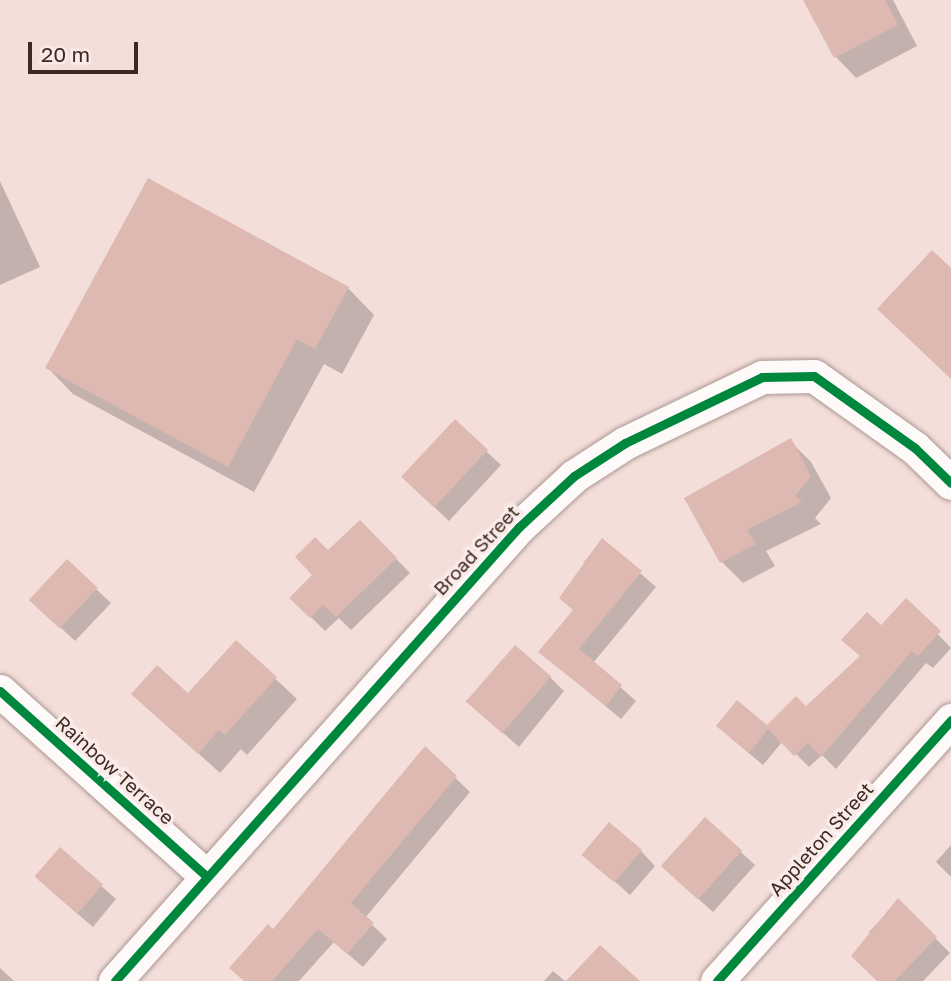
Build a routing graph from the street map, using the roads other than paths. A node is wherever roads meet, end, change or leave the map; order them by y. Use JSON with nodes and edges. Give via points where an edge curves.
{"nodes":[{"id":1,"x":951,"y":483,"type":"edge"},
{"id":2,"x":0,"y":691,"type":"edge"},
{"id":3,"x":951,"y":720,"type":"edge"},
{"id":4,"x":206,"y":876,"type":"junction"},
{"id":5,"x":115,"y":981,"type":"edge"},
{"id":6,"x":717,"y":981,"type":"edge"}],
"edges":[{"from":1,"to":4,"type":"street","name":"Broad Street","via":[[915,447],[814,376],[762,377],[700,402],[574,476],[519,527]]},
{"from":2,"to":4,"type":"street","name":"Rainbow Terrace"},
{"from":3,"to":6,"type":"street","name":"Appleton Street"},
{"from":4,"to":5,"type":"street","name":"Broad Street"}]}
